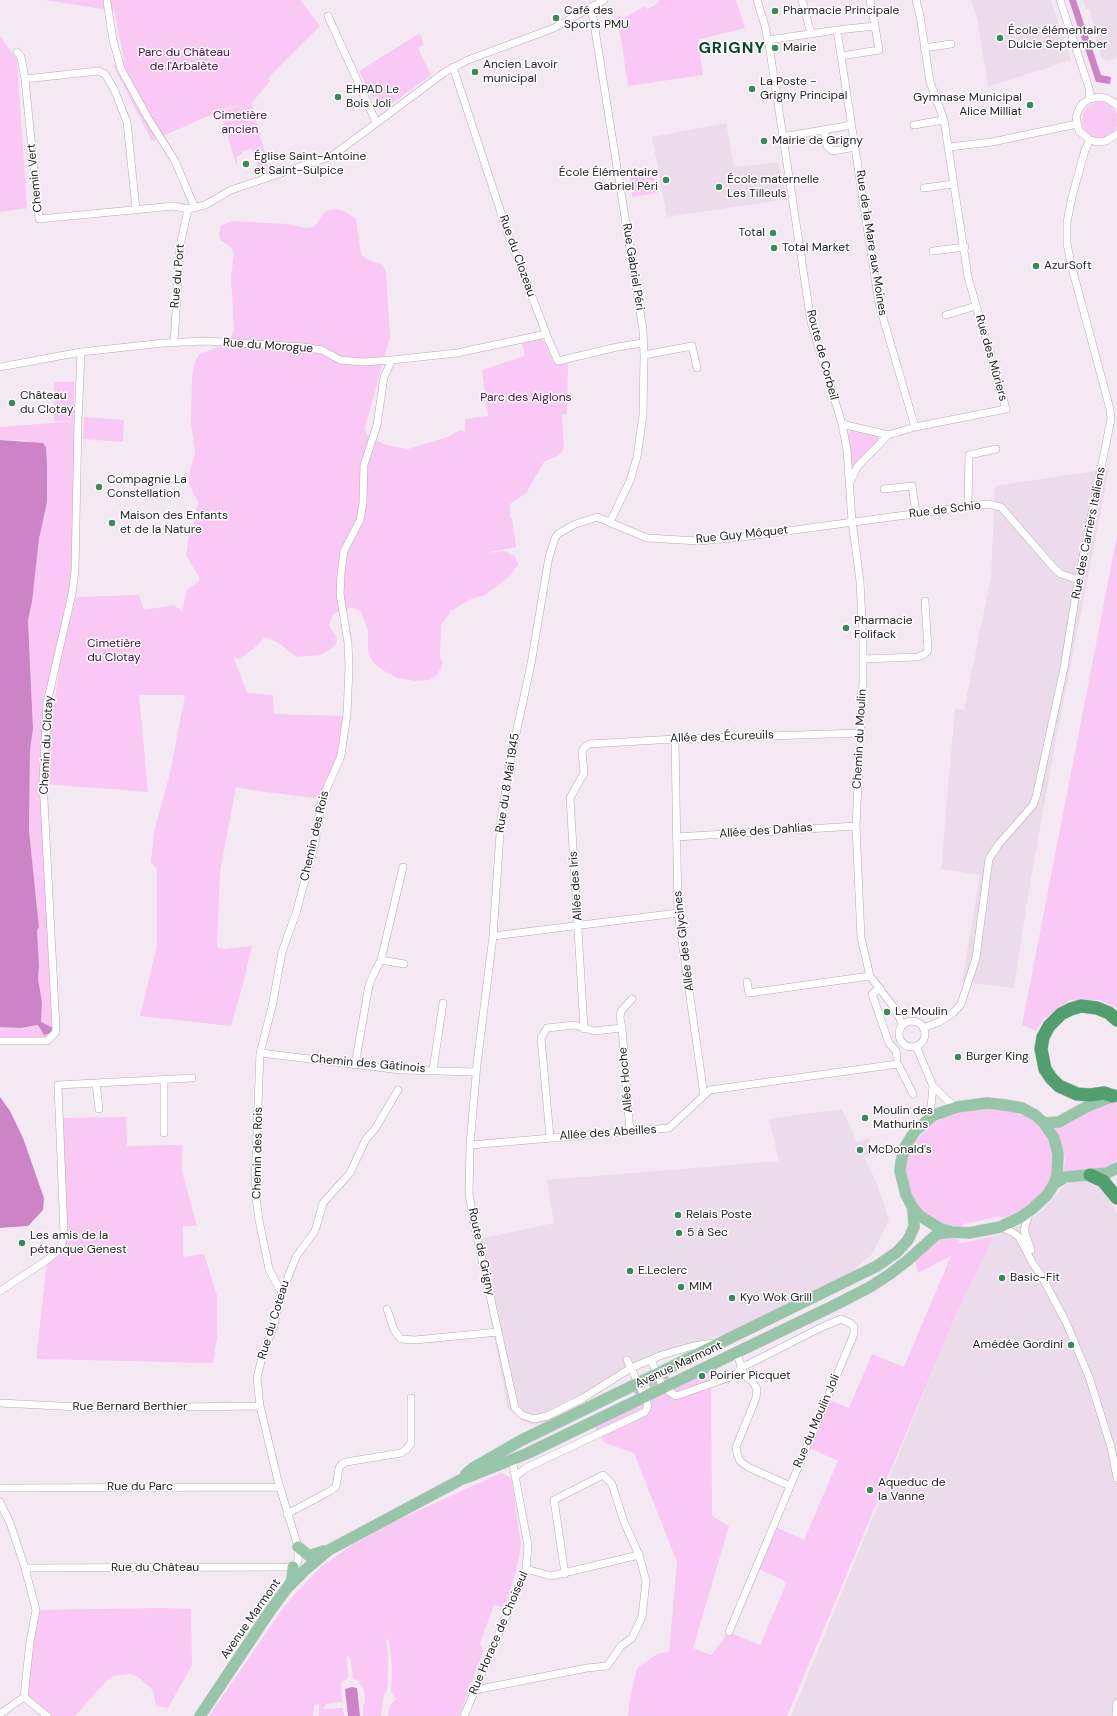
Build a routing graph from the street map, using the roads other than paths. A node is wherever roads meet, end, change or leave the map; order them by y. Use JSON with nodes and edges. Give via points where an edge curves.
{"nodes":[{"id":1,"x":604,"y":0,"type":"edge"},
{"id":2,"x":757,"y":0,"type":"edge"},
{"id":3,"x":802,"y":0,"type":"edge"},
{"id":4,"x":870,"y":0,"type":"edge"},
{"id":5,"x":916,"y":0,"type":"edge"},
{"id":6,"x":1060,"y":0,"type":"edge"},
{"id":7,"x":107,"y":2,"type":"dead end"},
{"id":8,"x":590,"y":9,"type":"junction"},
{"id":9,"x":328,"y":16,"type":"dead end"},
{"id":10,"x":875,"y":26,"type":"junction"},
{"id":11,"x":837,"y":30,"type":"junction"},
{"id":12,"x":811,"y":34,"type":"junction"},
{"id":13,"x":768,"y":40,"type":"junction"},
{"id":14,"x":951,"y":44,"type":"dead end"},
{"id":15,"x":924,"y":48,"type":"junction"},
{"id":16,"x":17,"y":52,"type":"dead end"},
{"id":17,"x":841,"y":56,"type":"junction"},
{"id":18,"x":453,"y":67,"type":"junction"},
{"id":19,"x":25,"y":79,"type":"junction"},
{"id":20,"x":1090,"y":99,"type":"junction"},
{"id":21,"x":1116,"y":101,"type":"edge"},
{"id":22,"x":944,"y":120,"type":"junction"},
{"id":23,"x":376,"y":122,"type":"junction"},
{"id":24,"x":1077,"y":124,"type":"junction"},
{"id":25,"x":852,"y":125,"type":"junction"},
{"id":26,"x":914,"y":125,"type":"dead end"},
{"id":27,"x":824,"y":130,"type":"junction"},
{"id":28,"x":1117,"y":134,"type":"edge"},
{"id":29,"x":782,"y":137,"type":"junction"},
{"id":30,"x":1090,"y":140,"type":"junction"},
{"id":31,"x":855,"y":147,"type":"junction"},
{"id":32,"x":949,"y":147,"type":"junction"},
{"id":33,"x":954,"y":184,"type":"junction"},
{"id":34,"x":924,"y":188,"type":"dead end"},
{"id":35,"x":192,"y":209,"type":"junction"},
{"id":36,"x":136,"y":210,"type":"junction"},
{"id":37,"x":965,"y":247,"type":"junction"},
{"id":38,"x":933,"y":252,"type":"dead end"},
{"id":39,"x":976,"y":306,"type":"junction"},
{"id":40,"x":946,"y":315,"type":"dead end"},
{"id":41,"x":546,"y":334,"type":"junction"},
{"id":42,"x":174,"y":343,"type":"junction"},
{"id":43,"x":643,"y":343,"type":"junction"},
{"id":44,"x":81,"y":352,"type":"junction"},
{"id":45,"x":644,"y":356,"type":"junction"},
{"id":46,"x":392,"y":360,"type":"junction"},
{"id":47,"x":0,"y":367,"type":"edge"},
{"id":48,"x":697,"y":368,"type":"dead end"},
{"id":49,"x":842,"y":424,"type":"junction"},
{"id":50,"x":915,"y":427,"type":"junction"},
{"id":51,"x":888,"y":435,"type":"junction"},
{"id":52,"x":996,"y":449,"type":"dead end"},
{"id":53,"x":850,"y":483,"type":"junction"},
{"id":54,"x":884,"y":489,"type":"dead end"},
{"id":55,"x":968,"y":506,"type":"junction"},
{"id":56,"x":916,"y":513,"type":"junction"},
{"id":57,"x":852,"y":521,"type":"junction"},
{"id":58,"x":610,"y":522,"type":"junction"},
{"id":59,"x":1078,"y":580,"type":"junction"},
{"id":60,"x":925,"y":601,"type":"dead end"},
{"id":61,"x":863,"y":659,"type":"junction"},
{"id":62,"x":861,"y":733,"type":"junction"},
{"id":63,"x":675,"y":739,"type":"junction"},
{"id":64,"x":584,"y":748,"type":"joint"},
{"id":65,"x":856,"y":826,"type":"junction"},
{"id":66,"x":676,"y":837,"type":"junction"},
{"id":67,"x":403,"y":867,"type":"dead end"},
{"id":68,"x":678,"y":913,"type":"junction"},
{"id":69,"x":578,"y":927,"type":"junction"},
{"id":70,"x":493,"y":936,"type":"junction"},
{"id":71,"x":381,"y":960,"type":"junction"},
{"id":72,"x":404,"y":964,"type":"dead end"},
{"id":73,"x":870,"y":976,"type":"junction"},
{"id":74,"x":747,"y":982,"type":"dead end"},
{"id":75,"x":880,"y":988,"type":"junction"},
{"id":76,"x":632,"y":999,"type":"dead end"},
{"id":77,"x":443,"y":1003,"type":"dead end"},
{"id":78,"x":1117,"y":1020,"type":"edge"},
{"id":79,"x":903,"y":1025,"type":"junction"},
{"id":80,"x":622,"y":1028,"type":"junction"},
{"id":81,"x":923,"y":1028,"type":"junction"},
{"id":82,"x":584,"y":1029,"type":"junction"},
{"id":83,"x":0,"y":1042,"type":"edge"},
{"id":84,"x":916,"y":1046,"type":"junction"},
{"id":85,"x":260,"y":1053,"type":"junction"},
{"id":86,"x":897,"y":1061,"type":"junction"},
{"id":87,"x":355,"y":1065,"type":"junction"},
{"id":88,"x":433,"y":1070,"type":"junction"},
{"id":89,"x":476,"y":1072,"type":"junction"},
{"id":90,"x":192,"y":1078,"type":"dead end"},
{"id":91,"x":164,"y":1079,"type":"junction"},
{"id":92,"x":96,"y":1083,"type":"junction"},
{"id":93,"x":933,"y":1086,"type":"junction"},
{"id":94,"x":398,"y":1090,"type":"dead end"},
{"id":95,"x":474,"y":1093,"type":"joint"},
{"id":96,"x":913,"y":1094,"type":"dead end"},
{"id":97,"x":704,"y":1095,"type":"junction"},
{"id":98,"x":1115,"y":1095,"type":"edge"},
{"id":99,"x":957,"y":1107,"type":"junction"},
{"id":100,"x":99,"y":1108,"type":"dead end"},
{"id":101,"x":930,"y":1118,"type":"junction"},
{"id":102,"x":1044,"y":1123,"type":"junction"},
{"id":103,"x":630,"y":1132,"type":"junction"},
{"id":104,"x":164,"y":1133,"type":"dead end"},
{"id":105,"x":550,"y":1137,"type":"junction"},
{"id":106,"x":470,"y":1144,"type":"junction"},
{"id":107,"x":1117,"y":1168,"type":"edge"},
{"id":108,"x":1090,"y":1175,"type":"junction"},
{"id":109,"x":1054,"y":1184,"type":"junction"},
{"id":110,"x":1117,"y":1198,"type":"edge"},
{"id":111,"x":913,"y":1208,"type":"junction"},
{"id":112,"x":1030,"y":1211,"type":"junction"},
{"id":113,"x":1000,"y":1227,"type":"junction"},
{"id":114,"x":952,"y":1232,"type":"junction"},
{"id":115,"x":890,"y":1258,"type":"junction"},
{"id":116,"x":890,"y":1274,"type":"junction"},
{"id":117,"x":1041,"y":1275,"type":"junction"},
{"id":118,"x":282,"y":1289,"type":"junction"},
{"id":119,"x":0,"y":1291,"type":"edge"},
{"id":120,"x":388,"y":1309,"type":"dead end"},
{"id":121,"x":498,"y":1332,"type":"junction"},
{"id":122,"x":726,"y":1341,"type":"junction"},
{"id":123,"x":736,"y":1352,"type":"junction"},
{"id":124,"x":627,"y":1360,"type":"dead end"},
{"id":125,"x":651,"y":1360,"type":"junction"},
{"id":126,"x":631,"y":1368,"type":"junction"},
{"id":127,"x":741,"y":1368,"type":"junction"},
{"id":128,"x":664,"y":1378,"type":"junction"},
{"id":129,"x":638,"y":1391,"type":"junction"},
{"id":130,"x":411,"y":1398,"type":"dead end"},
{"id":131,"x":0,"y":1403,"type":"edge"},
{"id":132,"x":260,"y":1406,"type":"junction"},
{"id":133,"x":512,"y":1459,"type":"junction"},
{"id":134,"x":476,"y":1474,"type":"junction"},
{"id":135,"x":515,"y":1477,"type":"junction"},
{"id":136,"x":462,"y":1478,"type":"junction"},
{"id":137,"x":1117,"y":1478,"type":"edge"},
{"id":138,"x":790,"y":1486,"type":"junction"},
{"id":139,"x":280,"y":1487,"type":"junction"},
{"id":140,"x":0,"y":1488,"type":"edge"},
{"id":141,"x":0,"y":1502,"type":"edge"},
{"id":142,"x":287,"y":1514,"type":"junction"},
{"id":143,"x":298,"y":1547,"type":"junction"},
{"id":144,"x":329,"y":1550,"type":"junction"},
{"id":145,"x":639,"y":1555,"type":"junction"},
{"id":146,"x":289,"y":1567,"type":"junction"},
{"id":147,"x":25,"y":1568,"type":"junction"},
{"id":148,"x":526,"y":1569,"type":"junction"},
{"id":149,"x":564,"y":1574,"type":"junction"},
{"id":150,"x":287,"y":1588,"type":"junction"},
{"id":151,"x":729,"y":1632,"type":"dead end"},
{"id":152,"x":475,"y":1690,"type":"junction"},
{"id":153,"x":24,"y":1697,"type":"junction"},
{"id":154,"x":1117,"y":1703,"type":"edge"},
{"id":155,"x":0,"y":1714,"type":"edge"},
{"id":156,"x":47,"y":1716,"type":"edge"},
{"id":157,"x":200,"y":1716,"type":"edge"},
{"id":158,"x":464,"y":1716,"type":"edge"},
{"id":159,"x":1116,"y":1716,"type":"edge"}],
"edges":[{"from":1,"to":8,"type":"street"},
{"from":2,"to":13,"type":"street","name":"Route de Corbeil"},
{"from":3,"to":12,"type":"street"},
{"from":4,"to":10,"type":"street"},
{"from":5,"to":15,"type":"street","name":"Rue des Mûriers"},
{"from":6,"to":20,"type":"street","via":[[1089,88]]},
{"from":7,"to":35,"type":"street","via":[[112,40],[121,69],[175,161]]},
{"from":8,"to":18,"type":"street","via":[[554,28]]},
{"from":8,"to":43,"type":"street","name":"Rue Gabriel Péri","via":[[643,330]]},
{"from":9,"to":23,"type":"street"},
{"from":10,"to":11,"type":"street"},
{"from":10,"to":17,"type":"street","via":[[879,50]]},
{"from":11,"to":12,"type":"street"},
{"from":11,"to":17,"type":"street","name":"Rue de la Mare aux Moines"},
{"from":12,"to":13,"type":"street"},
{"from":13,"to":29,"type":"street","name":"Route de Corbeil"},
{"from":14,"to":15,"type":"street"},
{"from":15,"to":22,"type":"street","name":"Rue des Mûriers","via":[[930,82]]},
{"from":16,"to":19,"type":"street","name":"Chemin Vert","via":[[21,57]]},
{"from":17,"to":25,"type":"street","name":"Rue de la Mare aux Moines"},
{"from":18,"to":23,"type":"street"},
{"from":18,"to":41,"type":"street","name":"Rue du Clozeau","via":[[508,234]]},
{"from":19,"to":36,"type":"street","via":[[98,71],[105,74],[127,122]]},
{"from":19,"to":36,"type":"street","name":"Chemin Vert","via":[[39,219]]},
{"from":20,"to":21,"type":"street","via":[[1098,97]]},
{"from":20,"to":24,"type":"street","via":[[1079,109]]},
{"from":22,"to":26,"type":"street"},
{"from":22,"to":32,"type":"street","name":"Rue des Mûriers"},
{"from":23,"to":35,"type":"street","via":[[332,156],[231,190],[205,205]]},
{"from":24,"to":30,"type":"street","via":[[1084,137]]},
{"from":24,"to":32,"type":"street","via":[[992,142]]},
{"from":25,"to":27,"type":"street"},
{"from":25,"to":31,"type":"street","name":"Rue de la Mare aux Moines"},
{"from":27,"to":29,"type":"street"},
{"from":27,"to":31,"type":"street","via":[[827,146],[833,151]]},
{"from":28,"to":30,"type":"street","via":[[1106,141]]},
{"from":29,"to":49,"type":"street","name":"Route de Corbeil","via":[[812,322]]},
{"from":30,"to":59,"type":"street","name":"Rue des Carriers Italiens","via":[[1072,197],[1067,222],[1067,244],[1111,420]]},
{"from":31,"to":50,"type":"street","name":"Rue de la Mare aux Moines","via":[[879,304]]},
{"from":32,"to":33,"type":"street","name":"Rue des Mûriers"},
{"from":33,"to":34,"type":"street"},
{"from":33,"to":37,"type":"street","name":"Rue des Mûriers"},
{"from":35,"to":36,"type":"street","name":"Chemin Vert","via":[[174,206]]},
{"from":35,"to":42,"type":"street","name":"Rue du Port","via":[[180,246]]},
{"from":37,"to":38,"type":"street"},
{"from":37,"to":39,"type":"street","name":"Rue des Mûriers","via":[[968,277]]},
{"from":39,"to":40,"type":"street","name":"Rue des Mûriers"},
{"from":39,"to":50,"type":"street","name":"Rue des Mûriers","via":[[1006,409]]},
{"from":41,"to":43,"type":"street","name":"Rue du Clozeau","via":[[558,361]]},
{"from":41,"to":46,"type":"street","name":"Rue du Morogue","via":[[457,353]]},
{"from":42,"to":44,"type":"street","name":"Rue du Morogue"},
{"from":42,"to":46,"type":"street","name":"Rue du Morogue","via":[[275,344],[322,350],[340,360]]},
{"from":43,"to":45,"type":"street","name":"Rue Gabriel Péri"},
{"from":44,"to":47,"type":"street"},
{"from":44,"to":83,"type":"street","name":"Chemin du Clotay","via":[[76,571],[47,703],[44,782],[56,1028],[55,1034],[48,1041]]},
{"from":45,"to":48,"type":"street","via":[[692,346]]},
{"from":45,"to":58,"type":"street","name":"Rue Gabriel Péri","via":[[643,415],[637,456],[630,481]]},
{"from":46,"to":85,"type":"street","name":"Chemin des Rois","via":[[384,377],[377,425],[364,465],[360,520],[344,551],[340,594],[350,668],[347,714],[340,756],[322,799],[315,842],[296,913],[282,952]]},
{"from":49,"to":51,"type":"street"},
{"from":49,"to":53,"type":"street","name":"Route de Corbeil"},
{"from":50,"to":51,"type":"street"},
{"from":51,"to":53,"type":"street","via":[[856,467]]},
{"from":52,"to":55,"type":"street","via":[[969,455]]},
{"from":53,"to":57,"type":"street","name":"Route de Corbeil"},
{"from":54,"to":56,"type":"street","via":[[912,486]]},
{"from":55,"to":56,"type":"street","name":"Rue de Schio"},
{"from":55,"to":59,"type":"street","name":"Rue de Schio","via":[[988,504],[1001,507],[1054,568],[1061,574]]},
{"from":56,"to":57,"type":"street","name":"Rue de Schio"},
{"from":57,"to":58,"type":"street","name":"Rue Guy Môquet","via":[[699,541],[647,538]]},
{"from":57,"to":61,"type":"street","name":"Chemin du Moulin","via":[[860,581]]},
{"from":58,"to":70,"type":"street","name":"Rue du 8 Mai 1945","via":[[597,516],[573,525],[558,534],[551,548],[501,819]]},
{"from":59,"to":81,"type":"street","name":"Rue des Carriers Italiens","via":[[1064,668],[1036,797],[1033,805],[989,859],[976,958],[961,1004],[939,1022]]},
{"from":60,"to":61,"type":"street","via":[[928,650],[926,653],[918,657]]},
{"from":61,"to":62,"type":"street","name":"Chemin du Moulin"},
{"from":62,"to":63,"type":"street","name":"Allée des Écureuils"},
{"from":62,"to":65,"type":"street","name":"Chemin du Moulin"},
{"from":63,"to":64,"type":"street","name":"Allée des Écureuils","via":[[589,744]]},
{"from":63,"to":66,"type":"street","name":"Allée des Glycines"},
{"from":64,"to":69,"type":"street","name":"Allée des Iris","via":[[584,774],[570,798]]},
{"from":65,"to":66,"type":"street","name":"Allée des Dahlias"},
{"from":65,"to":73,"type":"street","name":"Chemin du Moulin","via":[[861,938]]},
{"from":66,"to":68,"type":"street","name":"Allée des Glycines"},
{"from":67,"to":71,"type":"street"},
{"from":68,"to":69,"type":"street"},
{"from":68,"to":97,"type":"street","name":"Allée des Glycines"},
{"from":69,"to":70,"type":"street"},
{"from":69,"to":82,"type":"street","name":"Allée des Iris"},
{"from":70,"to":89,"type":"street","name":"Rue du 8 Mai 1945"},
{"from":71,"to":72,"type":"street"},
{"from":71,"to":87,"type":"street","via":[[369,985]]},
{"from":73,"to":74,"type":"street","via":[[749,993]]},
{"from":73,"to":75,"type":"street"},
{"from":75,"to":79,"type":"street"},
{"from":75,"to":86,"type":"street","via":[[872,994],[889,1043],[896,1051]]},
{"from":76,"to":80,"type":"street","name":"Allée Hoche","via":[[621,1011]]},
{"from":77,"to":88,"type":"street"},
{"from":78,"to":98,"type":"highway","via":[[1097,1008],[1081,1006],[1071,1009],[1061,1014],[1049,1026],[1043,1037],[1041,1049],[1047,1073],[1062,1088],[1077,1094]]},
{"from":79,"to":81,"type":"street","via":[[914,1021]]},
{"from":79,"to":84,"type":"street","via":[[899,1033],[901,1041],[908,1046]]},
{"from":80,"to":82,"type":"street","via":[[594,1031]]},
{"from":80,"to":103,"type":"street","name":"Allée Hoche"},
{"from":81,"to":84,"type":"street","via":[[923,1040]]},
{"from":82,"to":105,"type":"street","via":[[575,1025],[547,1028],[541,1038]]},
{"from":84,"to":93,"type":"street"},
{"from":85,"to":87,"type":"street","name":"Chemin des Gâtinois"},
{"from":85,"to":118,"type":"street","name":"Chemin des Rois","via":[[256,1197],[269,1269]]},
{"from":86,"to":96,"type":"street"},
{"from":86,"to":97,"type":"street","name":"Allée des Abeilles","via":[[710,1090]]},
{"from":87,"to":88,"type":"street","name":"Chemin des Gâtinois"},
{"from":88,"to":89,"type":"street","name":"Chemin des Gâtinois"},
{"from":89,"to":95,"type":"street","name":"Rue du 8 Mai 1945"},
{"from":90,"to":91,"type":"street"},
{"from":91,"to":92,"type":"street"},
{"from":91,"to":104,"type":"street"},
{"from":92,"to":100,"type":"street"},
{"from":92,"to":119,"type":"street","via":[[58,1085],[64,1234],[61,1248],[48,1260]]},
{"from":93,"to":99,"type":"street"},
{"from":93,"to":101,"type":"street"},
{"from":94,"to":118,"type":"street","name":"Rue du Coteau","via":[[366,1139],[350,1173],[324,1202],[315,1231],[296,1258]]},
{"from":95,"to":106,"type":"street","name":"Route de Grigny"},
{"from":97,"to":103,"type":"street","name":"Allée des Abeilles","via":[[669,1128]]},
{"from":98,"to":102,"type":"main road","via":[[1086,1107],[1060,1122]]},
{"from":99,"to":101,"type":"main road"},
{"from":99,"to":102,"type":"main road","via":[[987,1103],[1005,1104],[1029,1112]]},
{"from":101,"to":111,"type":"main road","via":[[910,1139],[901,1162],[902,1181]]},
{"from":102,"to":109,"type":"main road","via":[[1054,1138],[1058,1154]]},
{"from":103,"to":105,"type":"street","name":"Allée des Abeilles"},
{"from":105,"to":106,"type":"street","name":"Allée des Abeilles"},
{"from":106,"to":121,"type":"street","name":"Route de Grigny","via":[[469,1194]]},
{"from":107,"to":108,"type":"main road","via":[[1107,1173]]},
{"from":108,"to":109,"type":"main road","via":[[1065,1177]]},
{"from":108,"to":110,"type":"highway","via":[[1103,1181]]},
{"from":109,"to":112,"type":"main road","via":[[1047,1195]]},
{"from":111,"to":114,"type":"main road","via":[[930,1223]]},
{"from":111,"to":115,"type":"main road","name":"Avenue Marmont","via":[[912,1233]]},
{"from":112,"to":113,"type":"main road"},
{"from":112,"to":117,"type":"street","via":[[1024,1234]]},
{"from":113,"to":114,"type":"main road","via":[[974,1232]]},
{"from":113,"to":117,"type":"street","via":[[1019,1237]]},
{"from":114,"to":116,"type":"main road","name":"Avenue Marmont","via":[[937,1234]]},
{"from":115,"to":122,"type":"main road","name":"Avenue Marmont"},
{"from":115,"to":128,"type":"main road","name":"Avenue Marmont","via":[[862,1280]]},
{"from":116,"to":123,"type":"main road","name":"Avenue Marmont","via":[[835,1305]]},
{"from":116,"to":128,"type":"main road","name":"Avenue Marmont"},
{"from":117,"to":137,"type":"street","via":[[1066,1322],[1090,1377],[1111,1447]]},
{"from":118,"to":132,"type":"street","name":"Rue du Coteau","via":[[274,1326],[263,1353],[257,1378]]},
{"from":120,"to":121,"type":"street","via":[[394,1330],[401,1339],[416,1340]]},
{"from":121,"to":126,"type":"street","name":"Route de Grigny","via":[[515,1408],[522,1415],[534,1419],[547,1416],[583,1398]]},
{"from":122,"to":125,"type":"street","via":[[693,1346]]},
{"from":122,"to":128,"type":"main road","name":"Avenue Marmont"},
{"from":123,"to":127,"type":"street"},
{"from":123,"to":128,"type":"main road","name":"Avenue Marmont"},
{"from":124,"to":126,"type":"street"},
{"from":125,"to":126,"type":"street"},
{"from":125,"to":128,"type":"street"},
{"from":126,"to":129,"type":"street"},
{"from":127,"to":128,"type":"street","via":[[736,1375],[676,1396]]},
{"from":127,"to":138,"type":"street","via":[[757,1389],[756,1398],[736,1446],[736,1453],[740,1461],[748,1467]]},
{"from":127,"to":138,"type":"street","name":"Rue du Moulin Joli","via":[[841,1319],[854,1327],[854,1334]]},
{"from":128,"to":129,"type":"main road","name":"Avenue Marmont"},
{"from":129,"to":133,"type":"main road","name":"Avenue Marmont"},
{"from":129,"to":134,"type":"main road","name":"Avenue Marmont","via":[[487,1466]]},
{"from":129,"to":135,"type":"street","via":[[648,1406],[645,1412],[526,1468]]},
{"from":129,"to":136,"type":"main road","name":"Avenue Marmont","via":[[520,1441],[473,1468]]},
{"from":130,"to":142,"type":"street","via":[[411,1443],[407,1449],[401,1453],[342,1464],[336,1486]]},
{"from":131,"to":132,"type":"street","name":"Rue Bernard Berthier","via":[[99,1408]]},
{"from":132,"to":139,"type":"street","name":"Rue du Coteau"},
{"from":133,"to":134,"type":"main road","name":"Avenue Marmont"},
{"from":133,"to":135,"type":"street","name":"Rue Horace de Choiseul"},
{"from":134,"to":136,"type":"main road","name":"Avenue Marmont"},
{"from":135,"to":148,"type":"street","name":"Rue Horace de Choiseul","via":[[528,1546]]},
{"from":136,"to":144,"type":"main road","name":"Avenue Marmont"},
{"from":138,"to":151,"type":"street","name":"Rue du Moulin Joli"},
{"from":139,"to":140,"type":"street","name":"Rue du Parc"},
{"from":139,"to":142,"type":"street","name":"Rue du Coteau"},
{"from":141,"to":147,"type":"street","via":[[10,1522]]},
{"from":142,"to":143,"type":"street","name":"Rue du Coteau"},
{"from":143,"to":144,"type":"main road","via":[[312,1556]]},
{"from":143,"to":146,"type":"street","via":[[298,1561]]},
{"from":144,"to":150,"type":"main road","name":"Avenue Marmont"},
{"from":145,"to":149,"type":"street"},
{"from":145,"to":149,"type":"street","via":[[624,1522],[612,1484],[603,1475],[554,1500]]},
{"from":145,"to":152,"type":"street","via":[[646,1581],[642,1617],[632,1638],[621,1646],[607,1666]]},
{"from":146,"to":147,"type":"street","name":"Rue du Château"},
{"from":146,"to":150,"type":"main road","via":[[292,1580]]},
{"from":147,"to":153,"type":"street","via":[[36,1610]]},
{"from":148,"to":149,"type":"street","via":[[551,1576]]},
{"from":148,"to":152,"type":"street","name":"Rue Horace de Choiseul"},
{"from":150,"to":157,"type":"main road","name":"Avenue Marmont"},
{"from":152,"to":158,"type":"street","name":"Rue Horace de Choiseul"},
{"from":153,"to":155,"type":"street"},
{"from":153,"to":156,"type":"street"},
{"from":154,"to":159,"type":"street"}]}
